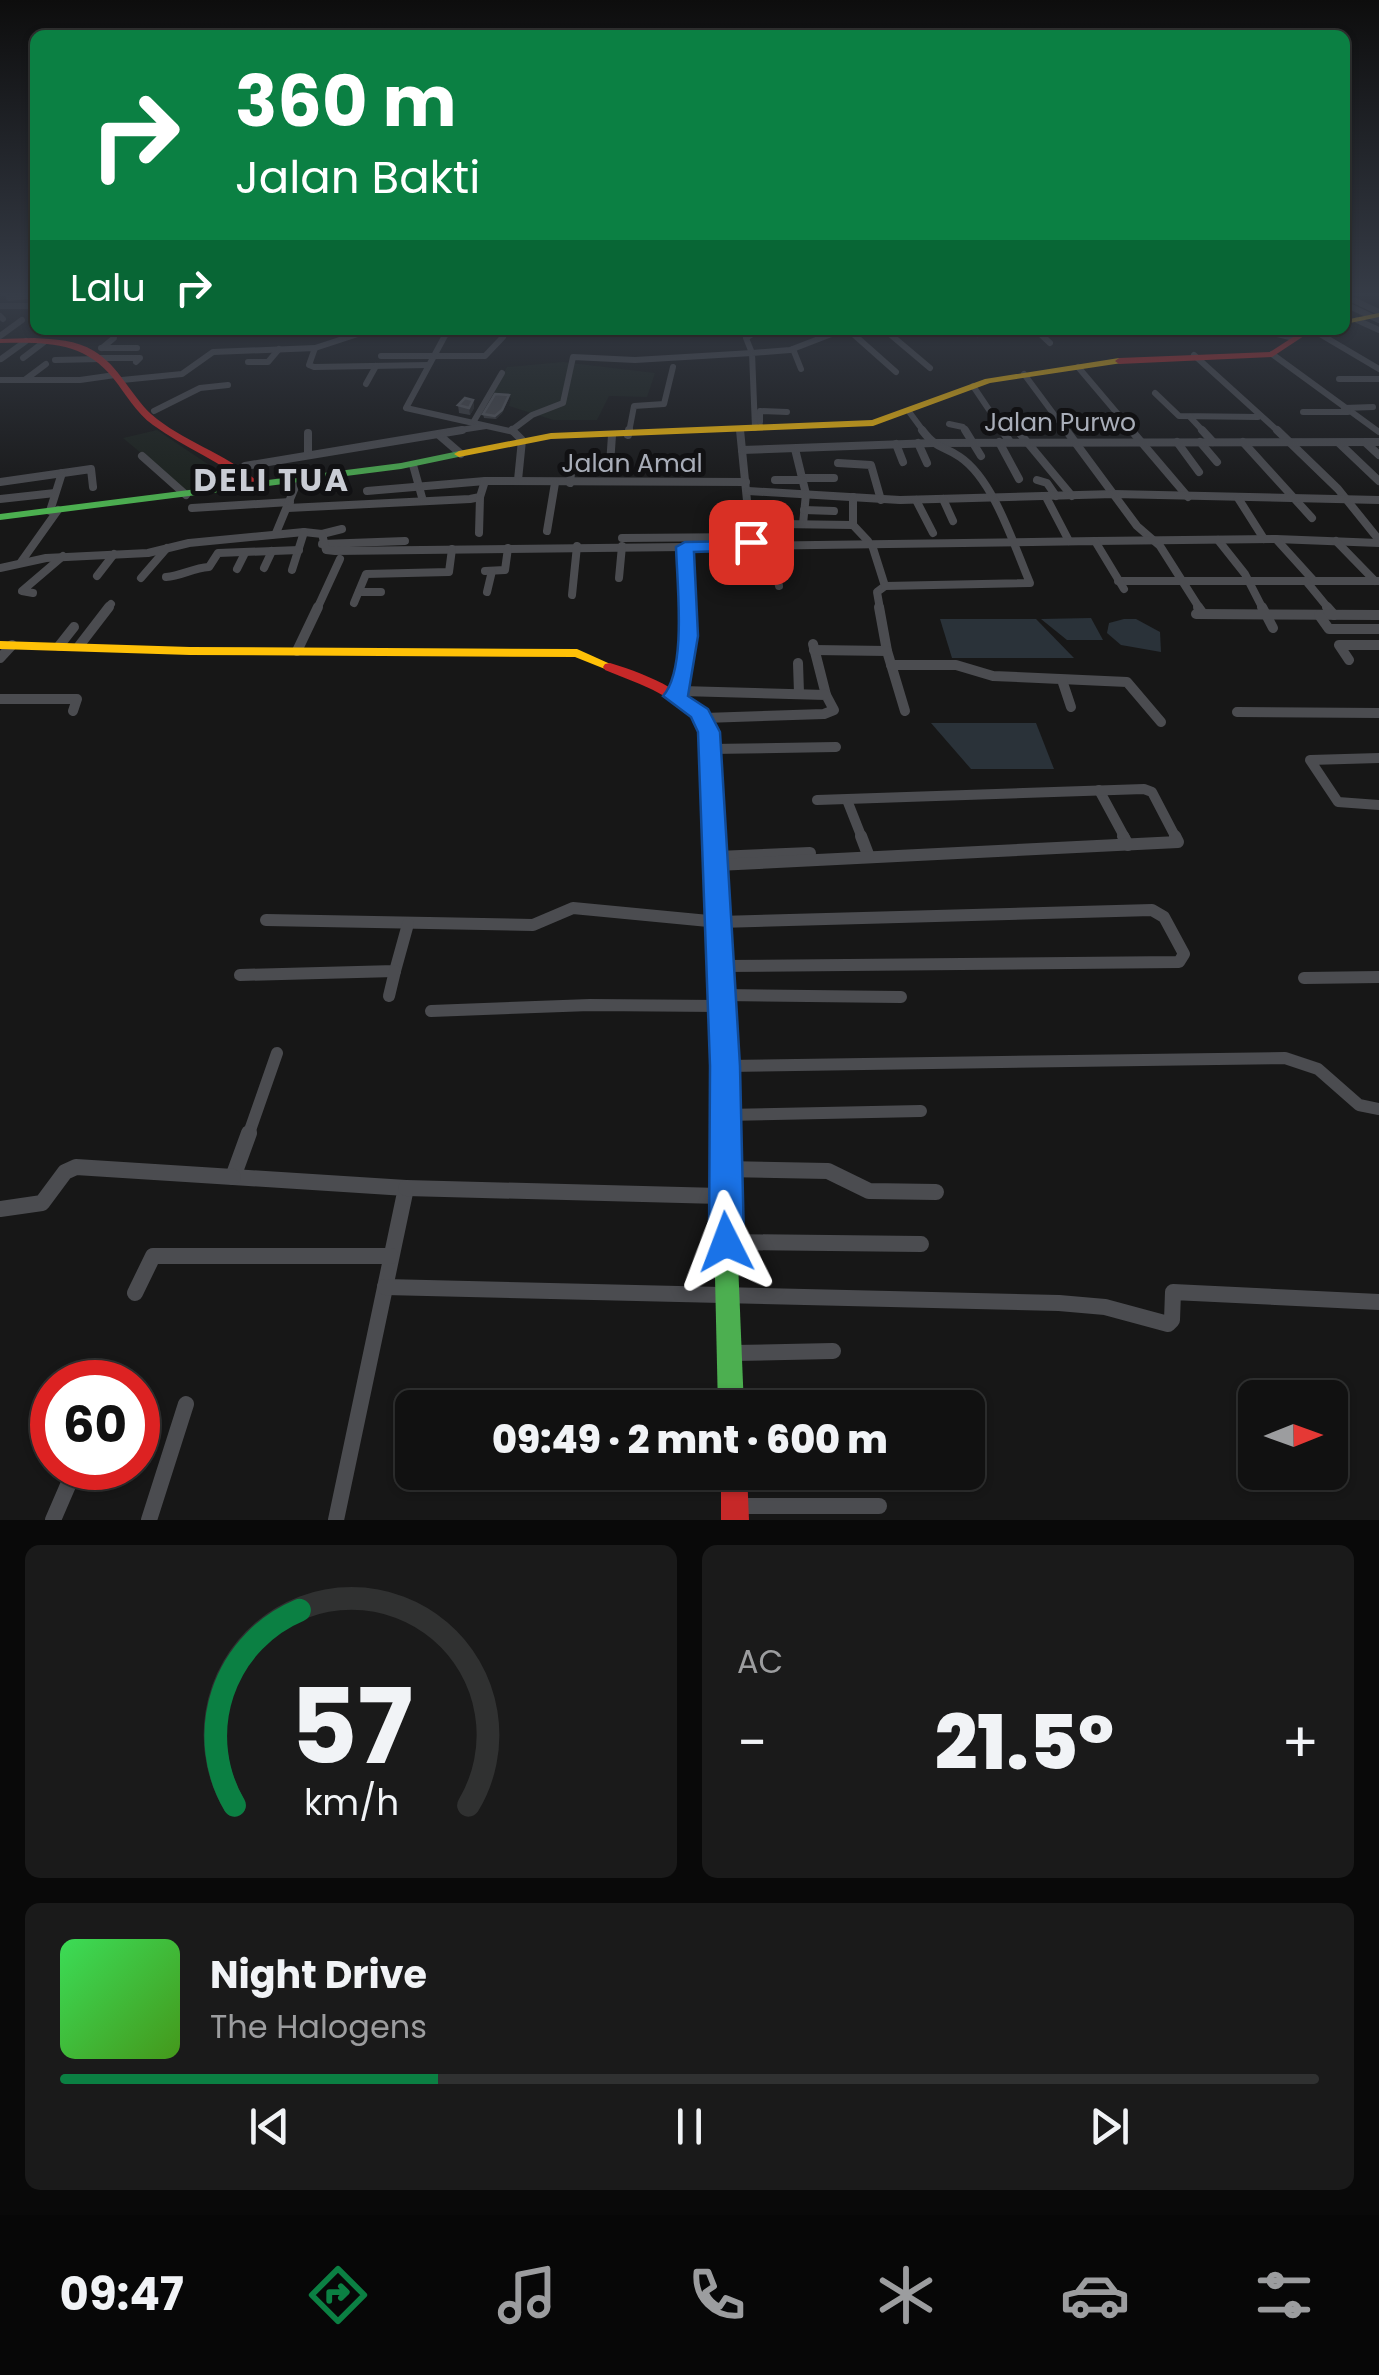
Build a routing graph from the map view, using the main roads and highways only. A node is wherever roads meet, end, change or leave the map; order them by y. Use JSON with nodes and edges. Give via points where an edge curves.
{"nodes":[{"id":1,"x":108,"y":366,"type":"edge"},
{"id":2,"x":1085,"y":366,"type":"edge"},
{"id":3,"x":122,"y":383,"type":"junction"},
{"id":4,"x":260,"y":484,"type":"junction"},
{"id":5,"x":0,"y":518,"type":"edge"},
{"id":6,"x":6,"y":645,"type":"edge"},
{"id":7,"x":731,"y":1390,"type":"edge"}],
"edges":[{"from":1,"to":3,"type":"main road"},
{"from":2,"to":4,"type":"main road","via":[[972,386],[873,422],[517,435],[413,464]]},
{"from":3,"to":4,"type":"main road","via":[[180,432],[245,466]]},
{"from":3,"to":4,"type":"main road","via":[[127,397],[160,426]]},
{"from":4,"to":5,"type":"main road","via":[[189,502]]},
{"from":6,"to":7,"type":"main road","via":[[577,653],[678,693],[706,722],[710,749]]}]}
